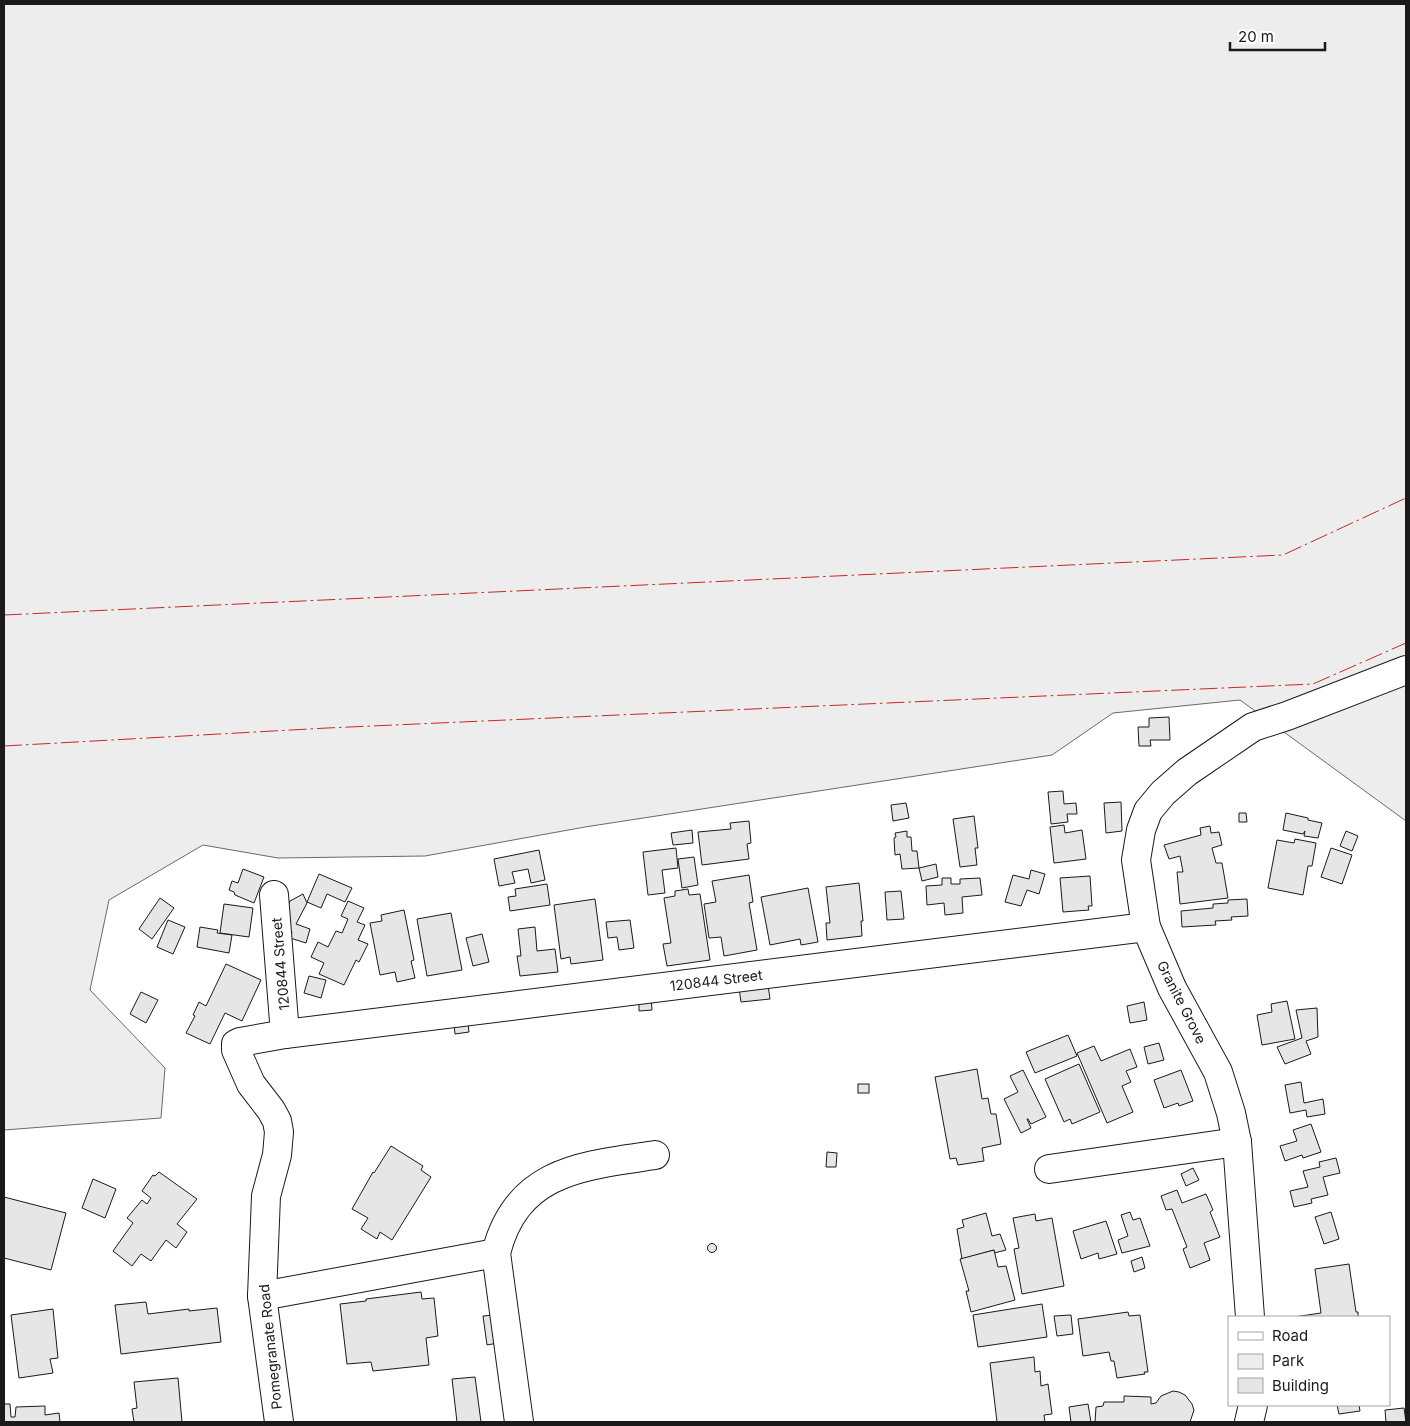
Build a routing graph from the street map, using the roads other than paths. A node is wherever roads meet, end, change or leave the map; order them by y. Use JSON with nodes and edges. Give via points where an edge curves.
{"nodes":[{"id":1,"x":1406,"y":670,"type":"edge"},
{"id":2,"x":274,"y":895,"type":"dead end"},
{"id":3,"x":1146,"y":927,"type":"junction"},
{"id":4,"x":285,"y":1034,"type":"junction"},
{"id":5,"x":236,"y":1046,"type":"joint"},
{"id":6,"x":1236,"y":1142,"type":"junction"},
{"id":7,"x":655,"y":1155,"type":"dead end"},
{"id":8,"x":1049,"y":1169,"type":"dead end"},
{"id":9,"x":496,"y":1254,"type":"junction"},
{"id":10,"x":262,"y":1296,"type":"junction"},
{"id":11,"x":1250,"y":1316,"type":"edge"},
{"id":12,"x":1252,"y":1406,"type":"edge"},
{"id":13,"x":279,"y":1422,"type":"edge"},
{"id":14,"x":519,"y":1422,"type":"edge"},
{"id":15,"x":1249,"y":1422,"type":"edge"}],
"edges":[{"from":1,"to":3,"type":"street","name":"Granite Grove","via":[[1253,727],[1162,793],[1148,811],[1136,860]]},
{"from":2,"to":4,"type":"street","name":"120844 Street"},
{"from":3,"to":4,"type":"street","name":"120844 Street"},
{"from":3,"to":6,"type":"street","name":"Granite Grove","via":[[1172,988],[1218,1072],[1232,1113]]},
{"from":4,"to":5,"type":"street","name":"120844 Street","via":[[240,1042]]},
{"from":5,"to":10,"type":"street","name":"Pomegranate Road","via":[[251,1084],[277,1121],[279,1140],[266,1196]]},
{"from":6,"to":8,"type":"street"},
{"from":6,"to":11,"type":"street","name":"Granite Grove"},
{"from":7,"to":9,"type":"street","via":[[563,1173],[530,1192],[510,1216],[501,1233]]},
{"from":9,"to":10,"type":"street"},
{"from":9,"to":14,"type":"street"},
{"from":10,"to":13,"type":"street","name":"Pomegranate Road"},
{"from":12,"to":15,"type":"street"}]}
